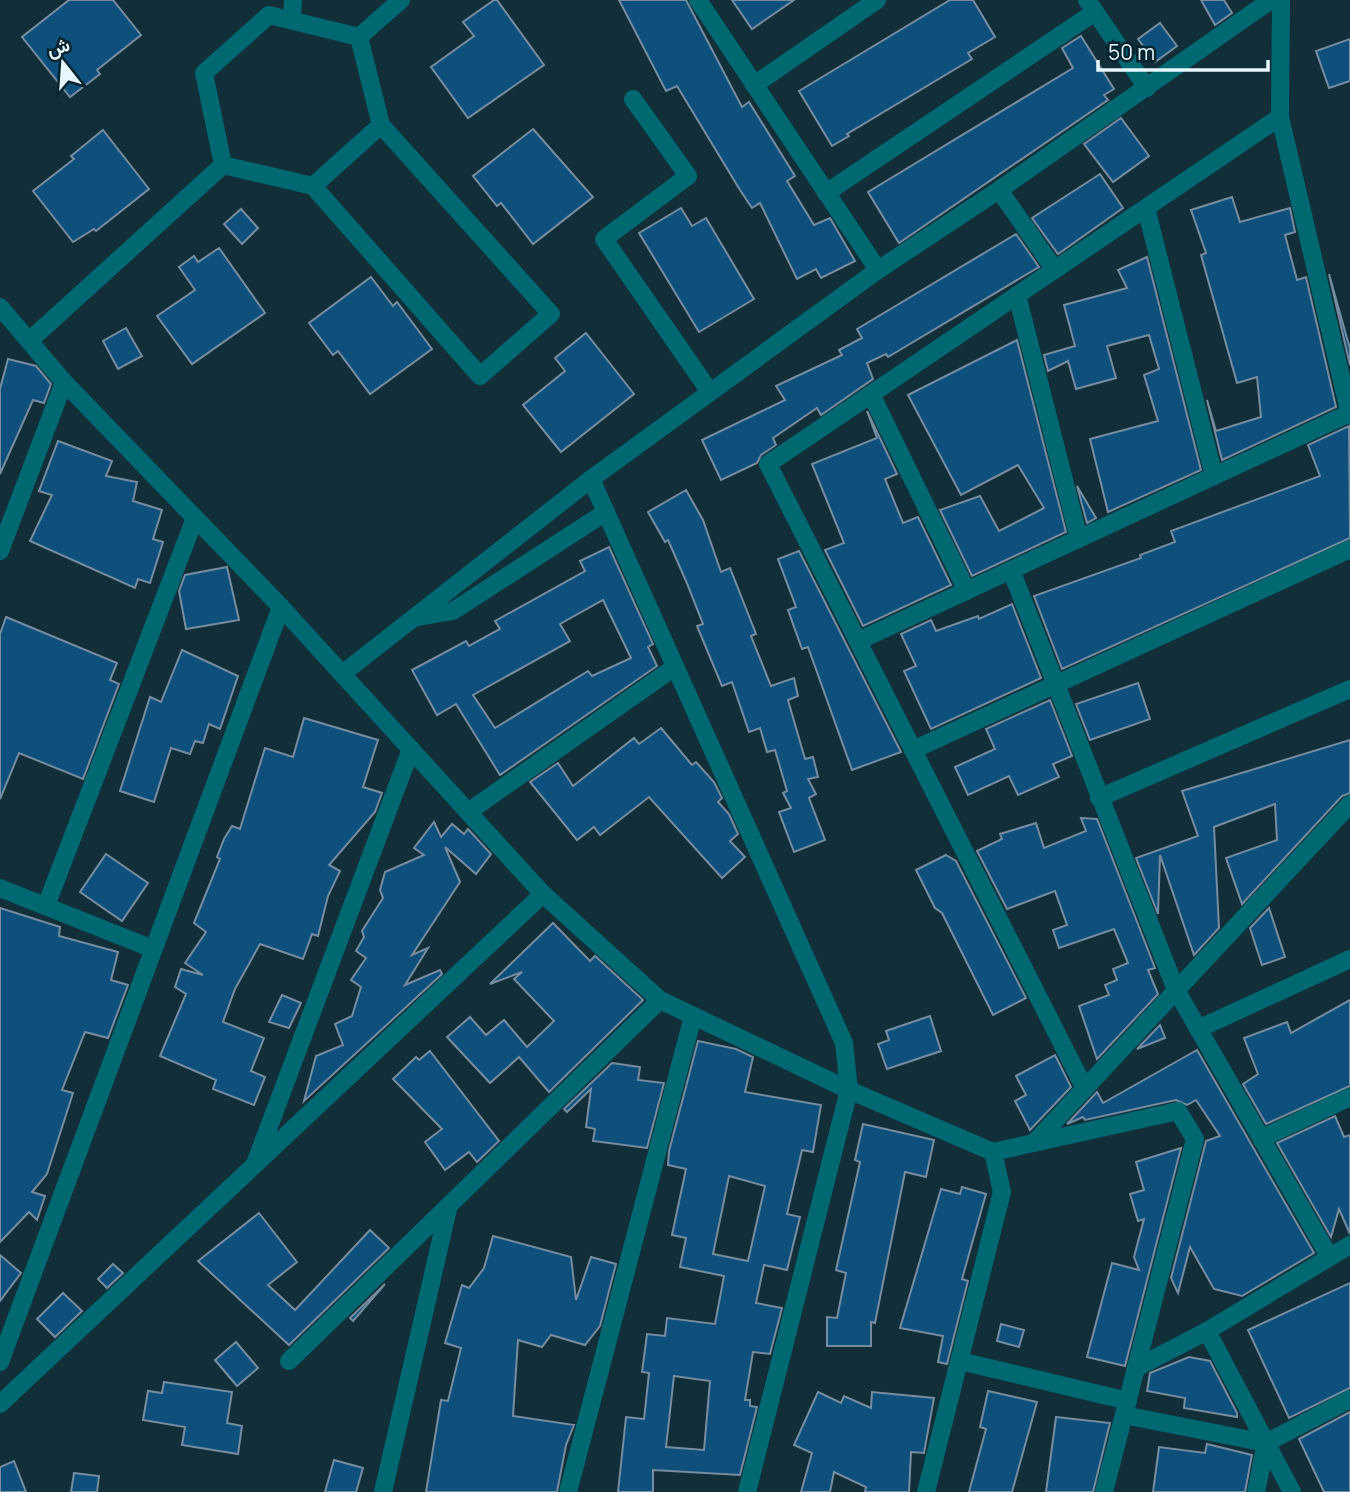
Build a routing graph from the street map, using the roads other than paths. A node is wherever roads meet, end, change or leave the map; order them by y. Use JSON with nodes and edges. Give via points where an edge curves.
{"nodes":[{"id":1,"x":293,"y":0,"type":"edge"},
{"id":2,"x":401,"y":0,"type":"edge"},
{"id":3,"x":698,"y":0,"type":"edge"},
{"id":4,"x":877,"y":0,"type":"edge"},
{"id":5,"x":1271,"y":0,"type":"edge"},
{"id":6,"x":1281,"y":0,"type":"edge"},
{"id":7,"x":1091,"y":6,"type":"edge"},
{"id":8,"x":292,"y":20,"type":"junction"},
{"id":9,"x":359,"y":37,"type":"junction"},
{"id":10,"x":754,"y":85,"type":"junction"},
{"id":11,"x":1147,"y":88,"type":"junction"},
{"id":12,"x":634,"y":99,"type":"dead end"},
{"id":13,"x":1280,"y":117,"type":"junction"},
{"id":14,"x":381,"y":125,"type":"junction"},
{"id":15,"x":223,"y":165,"type":"junction"},
{"id":16,"x":313,"y":186,"type":"junction"},
{"id":17,"x":999,"y":190,"type":"junction"},
{"id":18,"x":826,"y":193,"type":"junction"},
{"id":19,"x":1146,"y":208,"type":"junction"},
{"id":20,"x":878,"y":270,"type":"junction"},
{"id":21,"x":1055,"y":270,"type":"junction"},
{"id":22,"x":1017,"y":295,"type":"junction"},
{"id":23,"x":0,"y":307,"type":"edge"},
{"id":24,"x":29,"y":341,"type":"junction"},
{"id":25,"x":64,"y":383,"type":"junction"},
{"id":26,"x":710,"y":392,"type":"junction"},
{"id":27,"x":871,"y":394,"type":"junction"},
{"id":28,"x":1350,"y":414,"type":"edge"},
{"id":29,"x":1214,"y":476,"type":"junction"},
{"id":30,"x":591,"y":479,"type":"junction"},
{"id":31,"x":606,"y":512,"type":"junction"},
{"id":32,"x":195,"y":518,"type":"junction"},
{"id":33,"x":1079,"y":539,"type":"junction"},
{"id":34,"x":1350,"y":549,"type":"edge"},
{"id":35,"x":0,"y":551,"type":"edge"},
{"id":36,"x":1011,"y":570,"type":"junction"},
{"id":37,"x":967,"y":591,"type":"junction"},
{"id":38,"x":281,"y":607,"type":"junction"},
{"id":39,"x":414,"y":618,"type":"junction"},
{"id":40,"x":858,"y":641,"type":"junction"},
{"id":41,"x":675,"y":667,"type":"junction"},
{"id":42,"x":342,"y":674,"type":"junction"},
{"id":43,"x":1056,"y":686,"type":"junction"},
{"id":44,"x":1350,"y":689,"type":"edge"},
{"id":45,"x":411,"y":749,"type":"junction"},
{"id":46,"x":913,"y":750,"type":"junction"},
{"id":47,"x":1099,"y":798,"type":"junction"},
{"id":48,"x":1350,"y":804,"type":"edge"},
{"id":49,"x":468,"y":812,"type":"junction"},
{"id":50,"x":0,"y":888,"type":"edge"},
{"id":51,"x":543,"y":894,"type":"junction"},
{"id":52,"x":46,"y":906,"type":"junction"},
{"id":53,"x":153,"y":949,"type":"junction"},
{"id":54,"x":1350,"y":959,"type":"edge"},
{"id":55,"x":1176,"y":990,"type":"junction"},
{"id":56,"x":660,"y":1000,"type":"junction"},
{"id":57,"x":693,"y":1016,"type":"junction"},
{"id":58,"x":1198,"y":1029,"type":"junction"},
{"id":59,"x":1085,"y":1088,"type":"junction"},
{"id":60,"x":849,"y":1090,"type":"junction"},
{"id":61,"x":1350,"y":1097,"type":"edge"},
{"id":62,"x":1262,"y":1138,"type":"junction"},
{"id":63,"x":1034,"y":1143,"type":"junction"},
{"id":64,"x":993,"y":1152,"type":"junction"},
{"id":65,"x":255,"y":1164,"type":"junction"},
{"id":66,"x":448,"y":1209,"type":"junction"},
{"id":67,"x":1350,"y":1245,"type":"edge"},
{"id":68,"x":1329,"y":1256,"type":"junction"},
{"id":69,"x":1207,"y":1331,"type":"junction"},
{"id":70,"x":289,"y":1361,"type":"dead end"},
{"id":71,"x":960,"y":1361,"type":"junction"},
{"id":72,"x":0,"y":1362,"type":"edge"},
{"id":73,"x":1136,"y":1368,"type":"junction"},
{"id":74,"x":1350,"y":1399,"type":"edge"},
{"id":75,"x":0,"y":1404,"type":"edge"},
{"id":76,"x":1126,"y":1408,"type":"junction"},
{"id":77,"x":1266,"y":1443,"type":"junction"},
{"id":78,"x":383,"y":1492,"type":"edge"},
{"id":79,"x":568,"y":1492,"type":"edge"},
{"id":80,"x":747,"y":1492,"type":"edge"},
{"id":81,"x":926,"y":1492,"type":"edge"},
{"id":82,"x":1104,"y":1492,"type":"edge"},
{"id":83,"x":1256,"y":1492,"type":"edge"},
{"id":84,"x":1292,"y":1492,"type":"edge"}],
"edges":[{"from":1,"to":8,"type":"street"},
{"from":2,"to":9,"type":"street"},
{"from":3,"to":10,"type":"street"},
{"from":4,"to":10,"type":"street"},
{"from":5,"to":11,"type":"street"},
{"from":6,"to":13,"type":"street"},
{"from":7,"to":11,"type":"street"},
{"from":7,"to":18,"type":"street"},
{"from":8,"to":9,"type":"street"},
{"from":8,"to":15,"type":"street","via":[[269,15],[204,72]]},
{"from":9,"to":14,"type":"street"},
{"from":10,"to":18,"type":"street"},
{"from":11,"to":17,"type":"street"},
{"from":12,"to":26,"type":"street","via":[[688,176],[604,239]]},
{"from":13,"to":19,"type":"street"},
{"from":13,"to":28,"type":"street"},
{"from":14,"to":16,"type":"street"},
{"from":14,"to":16,"type":"street","via":[[551,314],[480,376]]},
{"from":15,"to":16,"type":"street"},
{"from":15,"to":24,"type":"street"},
{"from":17,"to":20,"type":"street"},
{"from":17,"to":21,"type":"street"},
{"from":18,"to":20,"type":"street"},
{"from":19,"to":21,"type":"street"},
{"from":19,"to":29,"type":"street"},
{"from":20,"to":26,"type":"street"},
{"from":21,"to":22,"type":"street"},
{"from":22,"to":27,"type":"street"},
{"from":22,"to":33,"type":"street"},
{"from":23,"to":24,"type":"street"},
{"from":24,"to":25,"type":"street"},
{"from":25,"to":32,"type":"street"},
{"from":25,"to":35,"type":"street"},
{"from":26,"to":30,"type":"street"},
{"from":27,"to":37,"type":"street"},
{"from":27,"to":40,"type":"street","via":[[768,464]]},
{"from":28,"to":29,"type":"street"},
{"from":29,"to":33,"type":"street"},
{"from":30,"to":31,"type":"street"},
{"from":30,"to":39,"type":"street"},
{"from":31,"to":39,"type":"street","via":[[453,611]]},
{"from":31,"to":41,"type":"street"},
{"from":32,"to":38,"type":"street"},
{"from":32,"to":52,"type":"street"},
{"from":33,"to":36,"type":"street"},
{"from":34,"to":43,"type":"street"},
{"from":36,"to":37,"type":"street"},
{"from":36,"to":43,"type":"street"},
{"from":37,"to":40,"type":"street"},
{"from":38,"to":42,"type":"street"},
{"from":38,"to":53,"type":"street"},
{"from":39,"to":42,"type":"street"},
{"from":40,"to":46,"type":"street"},
{"from":41,"to":49,"type":"street"},
{"from":41,"to":60,"type":"street","via":[[844,1043]]},
{"from":42,"to":45,"type":"street"},
{"from":43,"to":46,"type":"street"},
{"from":43,"to":47,"type":"street"},
{"from":44,"to":47,"type":"street"},
{"from":45,"to":49,"type":"street"},
{"from":45,"to":65,"type":"street"},
{"from":46,"to":59,"type":"street"},
{"from":47,"to":55,"type":"street"},
{"from":48,"to":55,"type":"street"},
{"from":49,"to":51,"type":"street"},
{"from":50,"to":52,"type":"street"},
{"from":51,"to":56,"type":"street"},
{"from":51,"to":65,"type":"street"},
{"from":52,"to":53,"type":"street"},
{"from":53,"to":72,"type":"street"},
{"from":54,"to":58,"type":"street"},
{"from":55,"to":58,"type":"street"},
{"from":55,"to":59,"type":"street"},
{"from":56,"to":57,"type":"street"},
{"from":56,"to":66,"type":"street"},
{"from":57,"to":60,"type":"street"},
{"from":57,"to":79,"type":"street"},
{"from":58,"to":62,"type":"street"},
{"from":59,"to":63,"type":"street"},
{"from":60,"to":64,"type":"street"},
{"from":60,"to":80,"type":"street"},
{"from":61,"to":62,"type":"street"},
{"from":62,"to":68,"type":"street"},
{"from":63,"to":64,"type":"street"},
{"from":63,"to":73,"type":"street","via":[[1178,1111],[1195,1139]]},
{"from":64,"to":71,"type":"street","via":[[1002,1192]]},
{"from":65,"to":75,"type":"street"},
{"from":66,"to":70,"type":"street"},
{"from":66,"to":78,"type":"street"},
{"from":67,"to":68,"type":"street"},
{"from":68,"to":69,"type":"street"},
{"from":69,"to":73,"type":"street"},
{"from":69,"to":77,"type":"street"},
{"from":71,"to":76,"type":"street"},
{"from":71,"to":81,"type":"street"},
{"from":73,"to":76,"type":"street"},
{"from":74,"to":77,"type":"street"},
{"from":76,"to":77,"type":"street"},
{"from":76,"to":82,"type":"street"},
{"from":77,"to":83,"type":"street"},
{"from":77,"to":84,"type":"street"}]}
